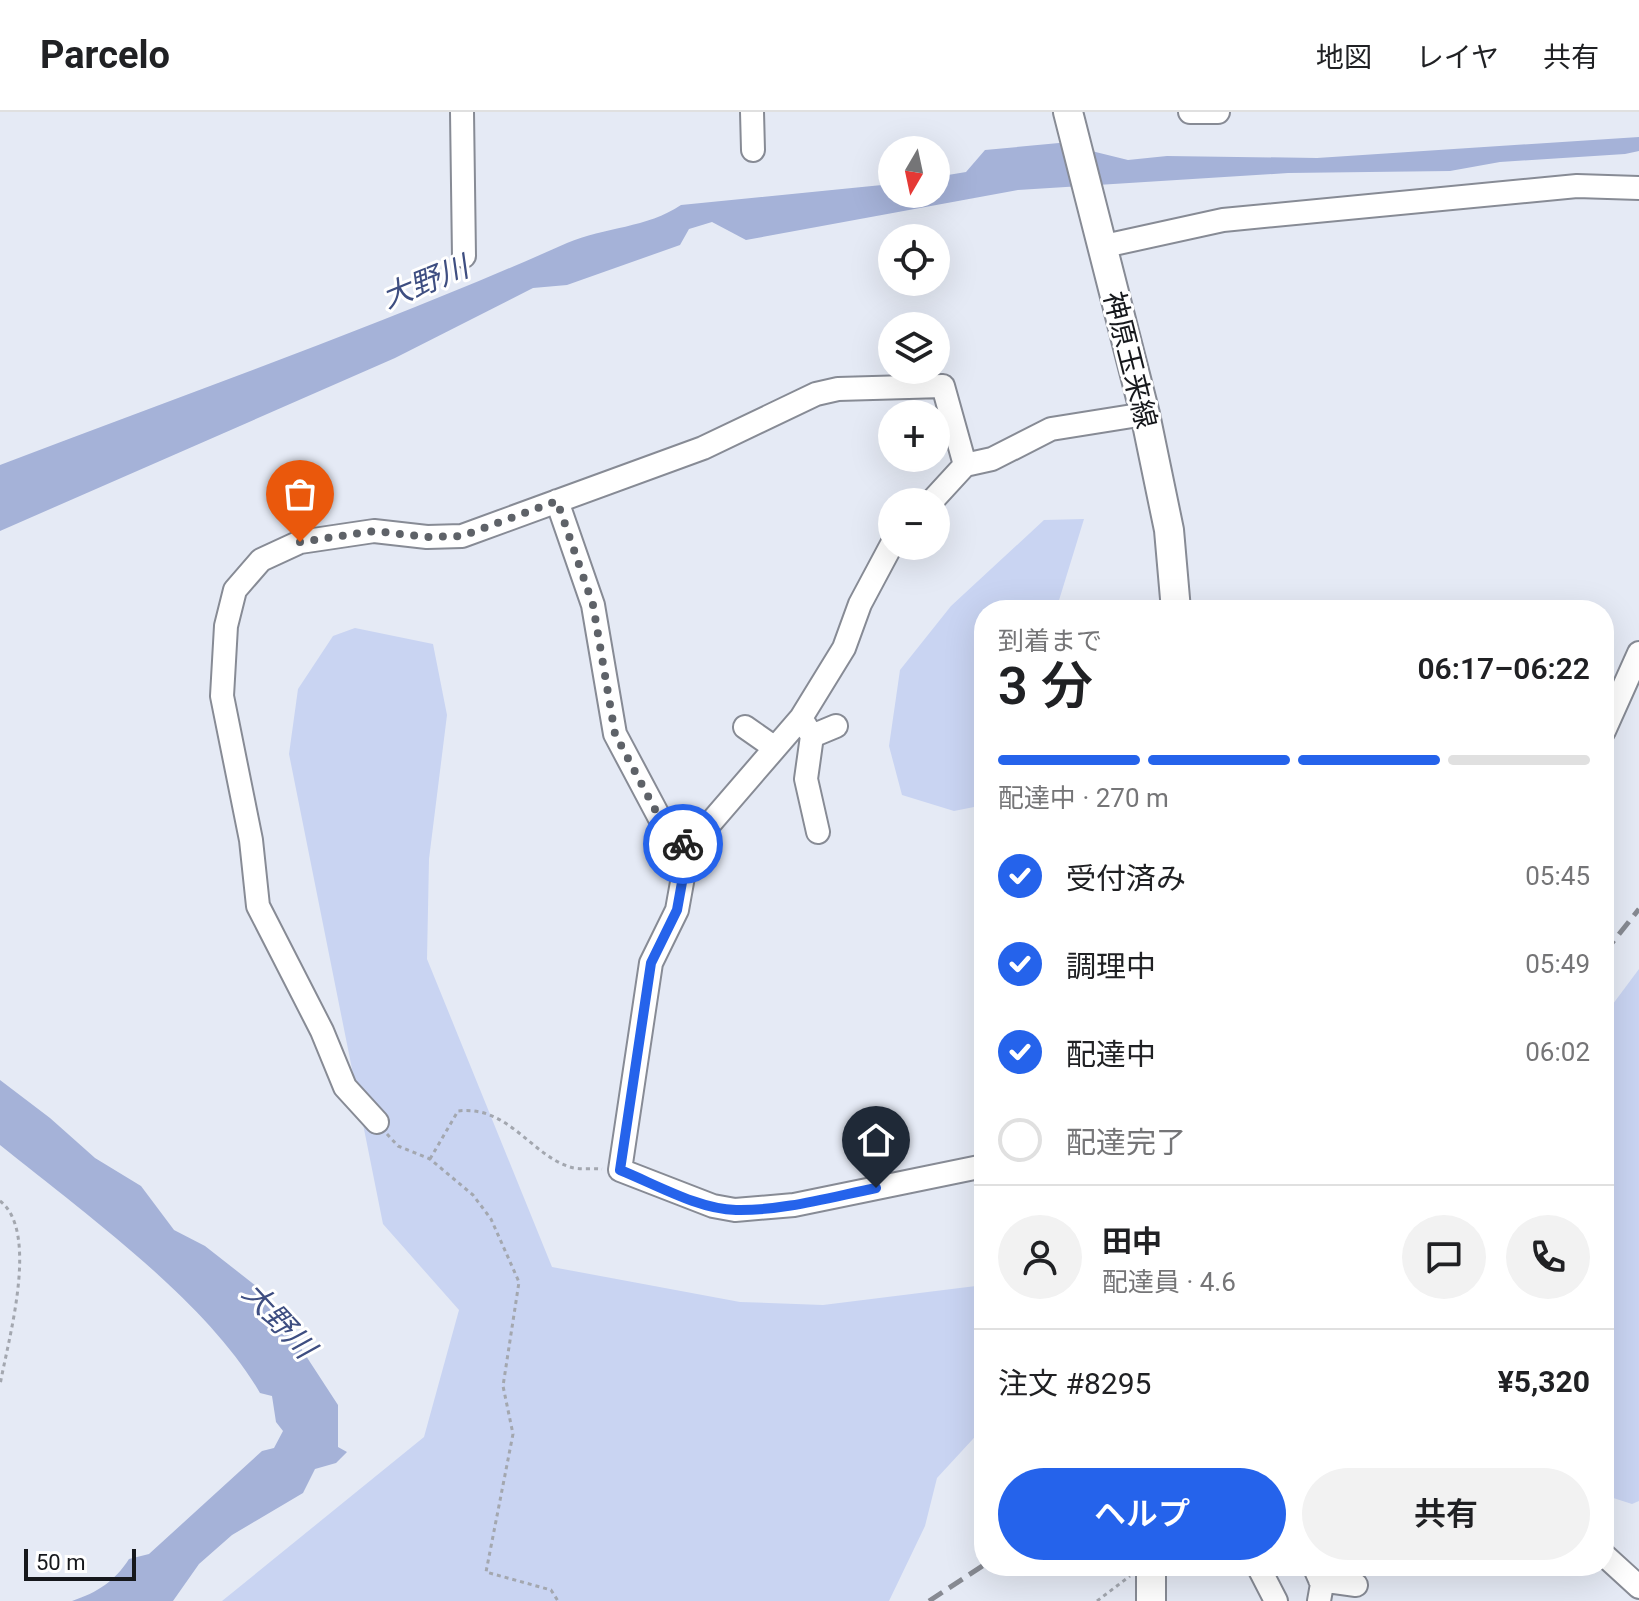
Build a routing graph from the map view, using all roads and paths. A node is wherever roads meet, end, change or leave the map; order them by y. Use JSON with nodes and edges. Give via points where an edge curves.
{"nodes":[{"id":1,"x":462,"y":112,"type":"edge"},
{"id":2,"x":752,"y":112,"type":"edge"},
{"id":3,"x":1190,"y":112,"type":"edge"},
{"id":4,"x":1218,"y":112,"type":"edge"},
{"id":5,"x":1069,"y":114,"type":"edge"},
{"id":6,"x":753,"y":150,"type":"dead end"},
{"id":7,"x":1639,"y":188,"type":"edge"},
{"id":8,"x":1097,"y":234,"type":"junction"},
{"id":9,"x":464,"y":256,"type":"dead end"},
{"id":10,"x":1145,"y":414,"type":"junction"},
{"id":11,"x":965,"y":465,"type":"junction"},
{"id":12,"x":944,"y":488,"type":"edge"},
{"id":13,"x":557,"y":501,"type":"junction"},
{"id":14,"x":883,"y":560,"type":"edge"},
{"id":15,"x":1175,"y":600,"type":"edge"},
{"id":16,"x":1639,"y":653,"type":"edge"},
{"id":17,"x":1614,"y":709,"type":"edge"},
{"id":18,"x":836,"y":726,"type":"dead end"},
{"id":19,"x":745,"y":727,"type":"dead end"},
{"id":20,"x":806,"y":727,"type":"junction"},
{"id":21,"x":775,"y":748,"type":"junction"},
{"id":22,"x":818,"y":832,"type":"dead end"},
{"id":23,"x":688,"y":849,"type":"junction"},
{"id":24,"x":377,"y":1122,"type":"joint"},
{"id":25,"x":430,"y":1159,"type":"junction"},
{"id":26,"x":974,"y":1168,"type":"edge"},
{"id":27,"x":620,"y":1170,"type":"junction"},
{"id":28,"x":0,"y":1201,"type":"edge"},
{"id":29,"x":0,"y":1385,"type":"edge"},
{"id":30,"x":1614,"y":1564,"type":"edge"},
{"id":31,"x":1132,"y":1576,"type":"edge"},
{"id":32,"x":1143,"y":1576,"type":"edge"},
{"id":33,"x":1263,"y":1576,"type":"edge"},
{"id":34,"x":1356,"y":1585,"type":"dead end"},
{"id":35,"x":1322,"y":1586,"type":"edge"},
{"id":36,"x":1639,"y":1587,"type":"edge"},
{"id":37,"x":558,"y":1601,"type":"edge"},
{"id":38,"x":1097,"y":1601,"type":"edge"},
{"id":39,"x":1151,"y":1601,"type":"edge"},
{"id":40,"x":1276,"y":1601,"type":"edge"}],
"edges":[{"from":1,"to":9,"type":"street"},
{"from":2,"to":6,"type":"street"},
{"from":3,"to":4,"type":"street"},
{"from":5,"to":8,"type":"main road","name":"神原玉来線"},
{"from":7,"to":8,"type":"street","via":[[1577,186]]},
{"from":8,"to":10,"type":"main road","name":"神原玉来線"},
{"from":10,"to":11,"type":"street","via":[[1051,429],[992,459]]},
{"from":10,"to":15,"type":"main road","name":"神原玉来線","via":[[1169,530]]},
{"from":11,"to":12,"type":"street"},
{"from":11,"to":13,"type":"street","via":[[943,386],[838,389],[816,394],[703,448]]},
{"from":13,"to":23,"type":"street","via":[[593,605],[615,734],[666,830]]},
{"from":13,"to":24,"type":"street","via":[[462,536],[374,531],[300,542],[261,560],[235,590],[226,626],[222,696],[251,840],[258,906],[345,1087]]},
{"from":14,"to":20,"type":"street"},
{"from":16,"to":17,"type":"street"},
{"from":18,"to":20,"type":"street"},
{"from":19,"to":21,"type":"street"},
{"from":20,"to":21,"type":"street"},
{"from":20,"to":22,"type":"street","via":[[806,779]]},
{"from":21,"to":23,"type":"street"},
{"from":23,"to":27,"type":"street","via":[[677,910],[651,963]]},
{"from":24,"to":25,"type":"path","via":[[398,1146]]},
{"from":25,"to":27,"type":"path","via":[[458,1111],[473,1109],[496,1117],[569,1167]]},
{"from":25,"to":37,"type":"path","via":[[473,1195],[491,1219],[519,1282],[503,1386],[513,1434],[486,1572],[551,1590]]},
{"from":26,"to":27,"type":"street","via":[[794,1205],[735,1210]]},
{"from":28,"to":29,"type":"path","via":[[11,1209],[20,1234],[16,1299]]},
{"from":30,"to":36,"type":"street"},
{"from":31,"to":38,"type":"path"},
{"from":32,"to":39,"type":"main road"},
{"from":33,"to":40,"type":"street"},
{"from":34,"to":35,"type":"street"}]}
